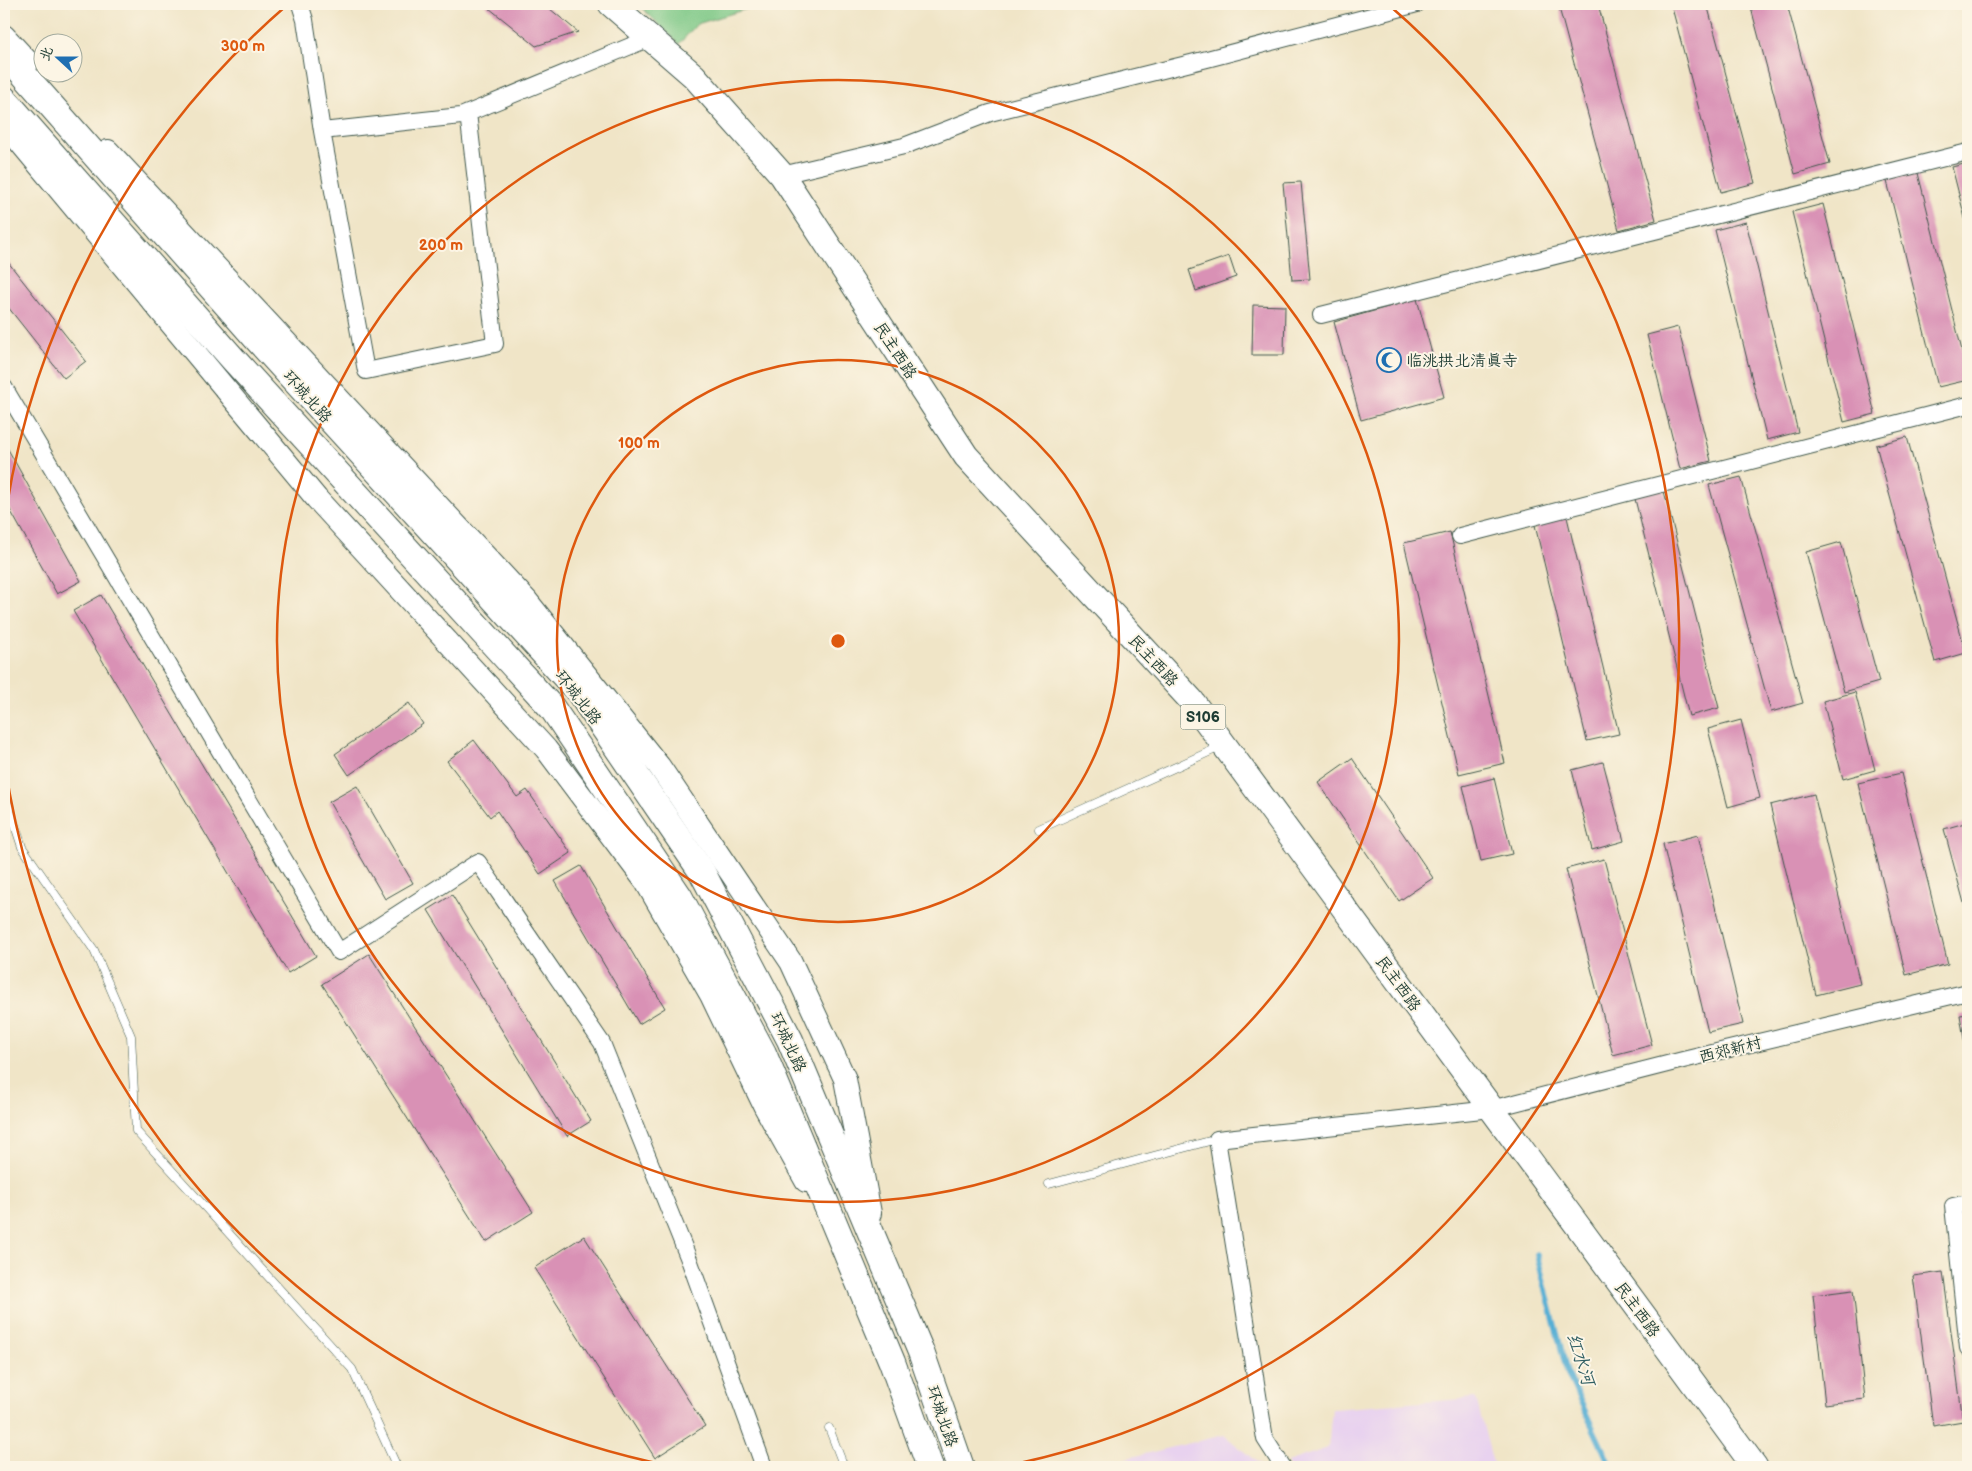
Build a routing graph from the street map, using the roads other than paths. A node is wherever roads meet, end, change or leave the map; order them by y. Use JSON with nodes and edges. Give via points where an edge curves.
{"nodes":[{"id":1,"x":300,"y":4,"type":"edge"},
{"id":2,"x":611,"y":4,"type":"edge"},
{"id":3,"x":1417,"y":4,"type":"edge"},
{"id":4,"x":4,"y":36,"type":"edge"},
{"id":5,"x":650,"y":38,"type":"junction"},
{"id":6,"x":4,"y":52,"type":"edge"},
{"id":7,"x":4,"y":99,"type":"edge"},
{"id":8,"x":468,"y":114,"type":"junction"},
{"id":9,"x":4,"y":123,"type":"edge"},
{"id":10,"x":322,"y":131,"type":"junction"},
{"id":11,"x":1968,"y":152,"type":"edge"},
{"id":12,"x":782,"y":175,"type":"junction"},
{"id":13,"x":1321,"y":315,"type":"dead end"},
{"id":14,"x":4,"y":386,"type":"edge"},
{"id":15,"x":1968,"y":404,"type":"edge"},
{"id":16,"x":1460,"y":536,"type":"dead end"},
{"id":17,"x":1224,"y":745,"type":"junction"},
{"id":18,"x":4,"y":792,"type":"edge"},
{"id":19,"x":1039,"y":829,"type":"dead end"},
{"id":20,"x":1968,"y":992,"type":"edge"},
{"id":21,"x":1491,"y":1109,"type":"junction"},
{"id":22,"x":1217,"y":1139,"type":"junction"},
{"id":23,"x":1049,"y":1184,"type":"dead end"},
{"id":24,"x":1968,"y":1204,"type":"edge"},
{"id":25,"x":876,"y":1244,"type":"junction"},
{"id":26,"x":849,"y":1259,"type":"junction"},
{"id":27,"x":893,"y":1284,"type":"junction"},
{"id":28,"x":1968,"y":1348,"type":"edge"},
{"id":29,"x":892,"y":1362,"type":"junction"},
{"id":30,"x":829,"y":1428,"type":"dead end"},
{"id":31,"x":397,"y":1467,"type":"edge"},
{"id":32,"x":764,"y":1467,"type":"edge"},
{"id":33,"x":844,"y":1467,"type":"edge"},
{"id":34,"x":913,"y":1467,"type":"edge"},
{"id":35,"x":930,"y":1467,"type":"edge"},
{"id":36,"x":961,"y":1467,"type":"edge"},
{"id":37,"x":975,"y":1467,"type":"edge"},
{"id":38,"x":1283,"y":1467,"type":"edge"},
{"id":39,"x":1755,"y":1467,"type":"edge"}],
"edges":[{"from":1,"to":10,"type":"street"},
{"from":2,"to":5,"type":"main road","name":"民主西路","number":"S106"},
{"from":3,"to":12,"type":"street","via":[[990,113],[904,146]]},
{"from":4,"to":25,"type":"main road","via":[[174,224],[528,601],[659,766],[792,962],[845,1079]]},
{"from":5,"to":8,"type":"street"},
{"from":5,"to":12,"type":"main road","name":"民主西路","number":"S106","via":[[694,76]]},
{"from":6,"to":25,"type":"highway","name":"环城北路","via":[[256,338],[580,693],[702,872],[790,1040]]},
{"from":7,"to":26,"type":"highway","name":"环城北路","via":[[233,360],[552,708],[679,896],[763,1054]]},
{"from":8,"to":10,"type":"street"},
{"from":8,"to":10,"type":"street","via":[[495,344],[366,372]]},
{"from":9,"to":26,"type":"main road","via":[[317,499],[546,750],[646,882],[711,994],[765,1107]]},
{"from":11,"to":13,"type":"street"},
{"from":12,"to":17,"type":"main road","name":"民主西路","number":"S106","via":[[966,456],[1191,700]]},
{"from":14,"to":32,"type":"street","via":[[339,952],[478,862],[602,1043],[690,1262]]},
{"from":15,"to":16,"type":"street"},
{"from":17,"to":19,"type":"lane"},
{"from":17,"to":21,"type":"main road","name":"民主西路","number":"S106"},
{"from":18,"to":31,"type":"lane","via":[[22,847],[94,950],[131,1036],[136,1131],[352,1369]]},
{"from":20,"to":21,"type":"street","name":"西郊新村"},
{"from":21,"to":22,"type":"street","name":"西郊新村"},
{"from":21,"to":39,"type":"main road","name":"民主西路","number":"S106"},
{"from":22,"to":23,"type":"lane"},
{"from":22,"to":38,"type":"street","via":[[1265,1439]]},
{"from":24,"to":28,"type":"street","via":[[1953,1206]]},
{"from":25,"to":27,"type":"highway","name":"环城北路"},
{"from":26,"to":29,"type":"highway","name":"环城北路"},
{"from":27,"to":36,"type":"highway","name":"环城北路","via":[[921,1352]]},
{"from":27,"to":37,"type":"highway","via":[[931,1342]]},
{"from":29,"to":34,"type":"highway"},
{"from":29,"to":35,"type":"highway","name":"环城北路"},
{"from":30,"to":33,"type":"lane"}]}
